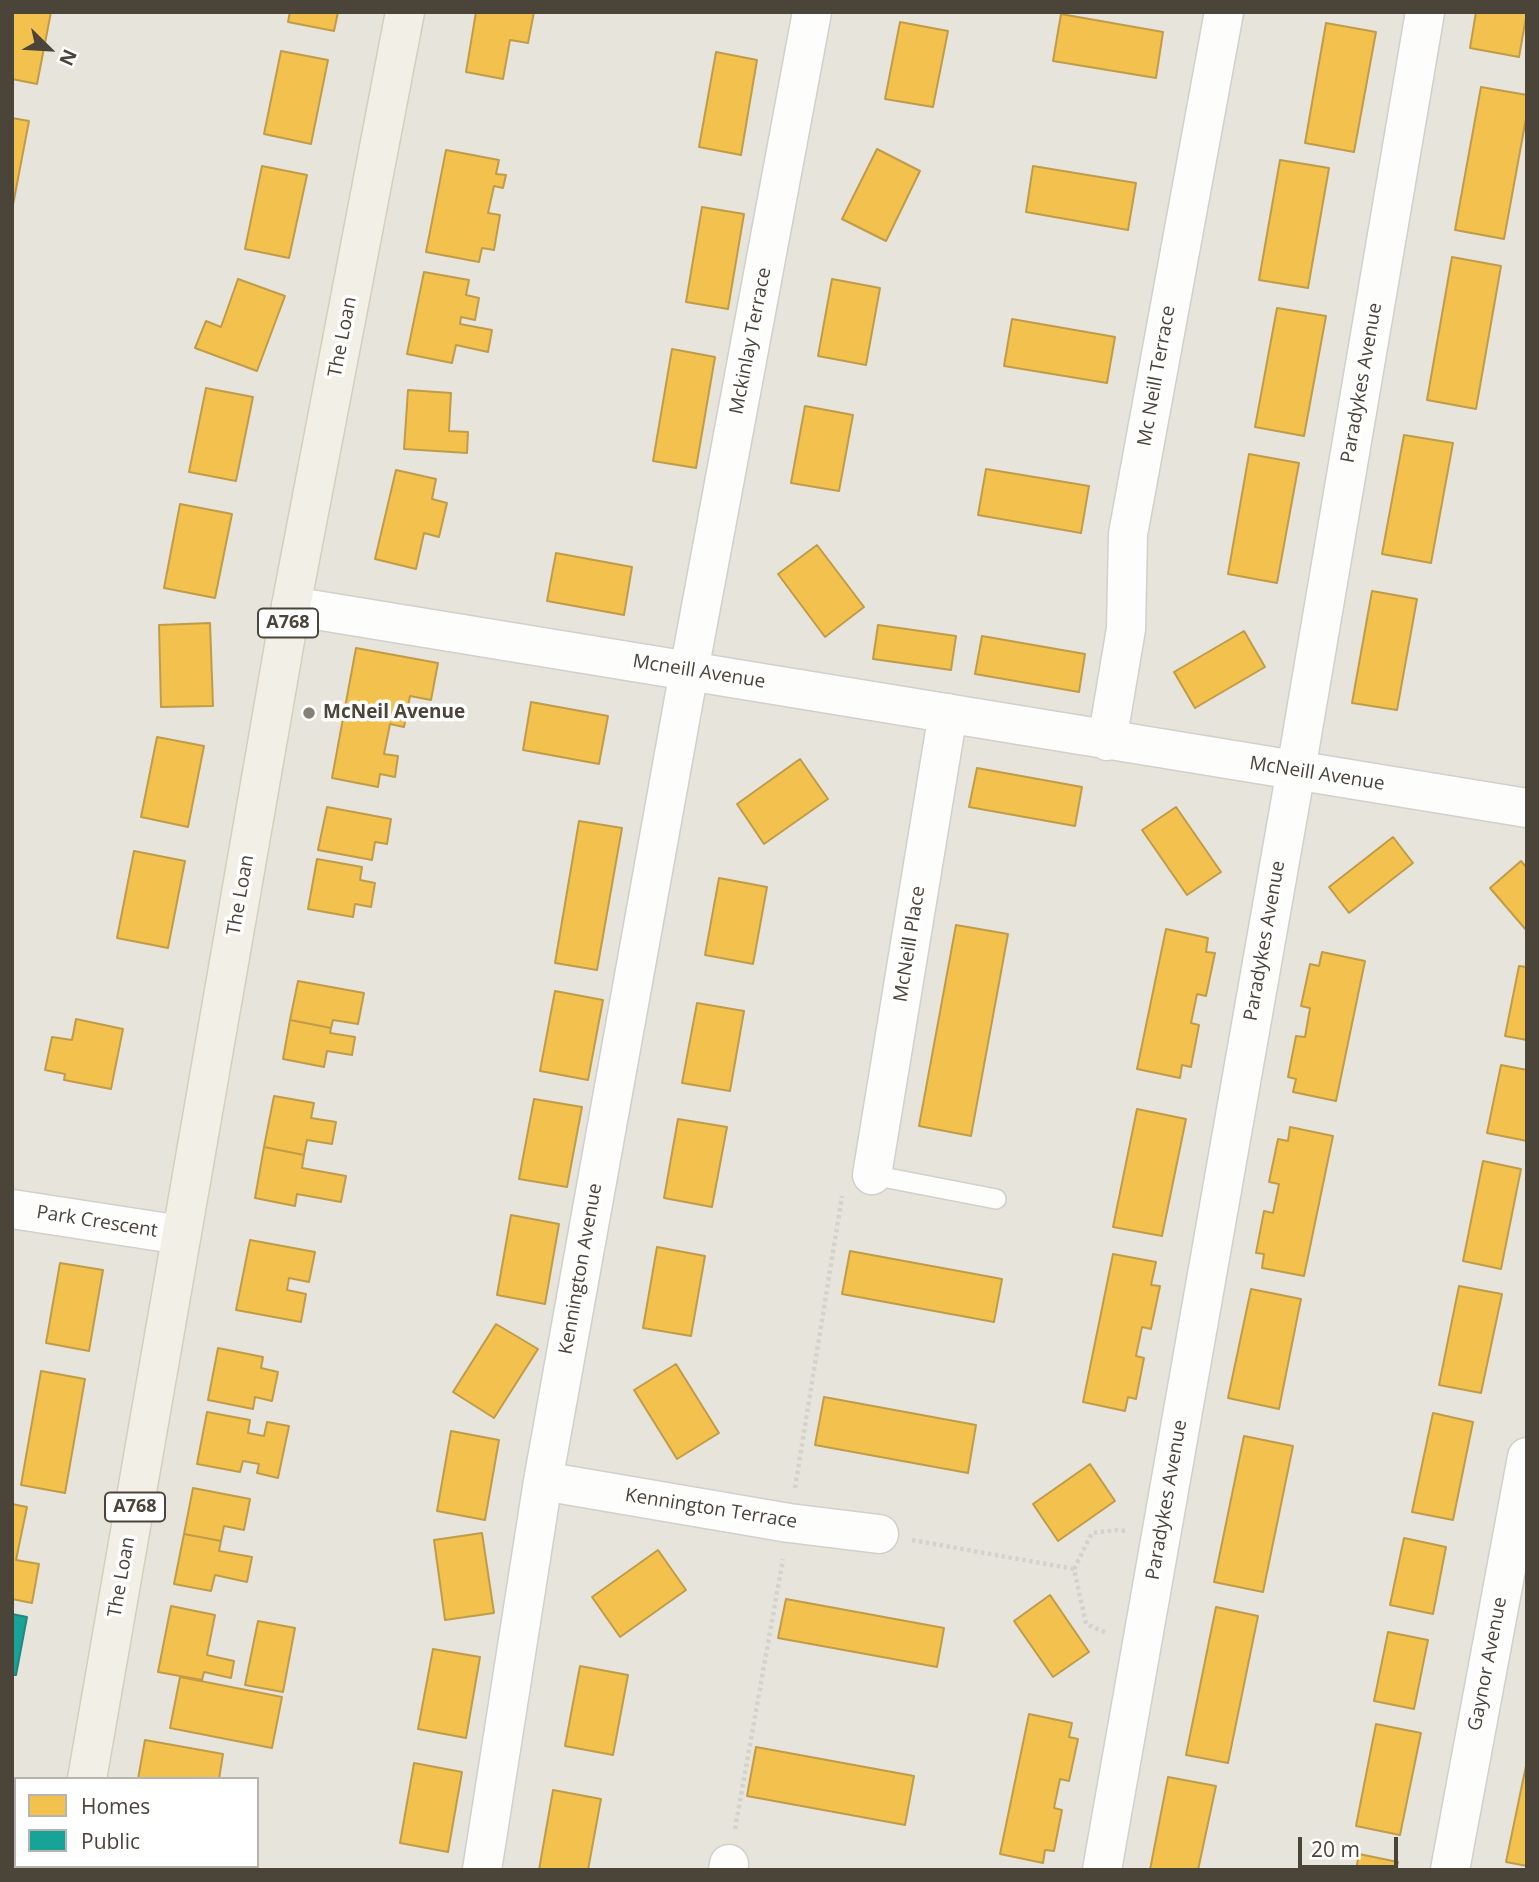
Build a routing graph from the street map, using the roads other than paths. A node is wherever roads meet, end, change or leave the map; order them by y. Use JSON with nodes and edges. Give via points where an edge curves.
{"nodes":[{"id":1,"x":405,"y":12,"type":"edge"},
{"id":2,"x":812,"y":12,"type":"edge"},
{"id":3,"x":1224,"y":12,"type":"edge"},
{"id":4,"x":1425,"y":12,"type":"edge"},
{"id":5,"x":291,"y":606,"type":"junction"},
{"id":6,"x":689,"y":671,"type":"junction"},
{"id":7,"x":948,"y":713,"type":"junction"},
{"id":8,"x":1107,"y":741,"type":"junction"},
{"id":9,"x":1296,"y":770,"type":"junction"},
{"id":10,"x":1527,"y":808,"type":"edge"},
{"id":11,"x":872,"y":1175,"type":"joint"},
{"id":12,"x":996,"y":1199,"type":"dead end"},
{"id":13,"x":12,"y":1209,"type":"edge"},
{"id":14,"x":181,"y":1235,"type":"junction"},
{"id":15,"x":1527,"y":1457,"type":"edge"},
{"id":16,"x":543,"y":1481,"type":"junction"},
{"id":17,"x":879,"y":1535,"type":"road end"},
{"id":18,"x":87,"y":1777,"type":"edge"},
{"id":19,"x":482,"y":1870,"type":"edge"},
{"id":20,"x":1102,"y":1870,"type":"edge"},
{"id":21,"x":1450,"y":1870,"type":"edge"}],
"edges":[{"from":1,"to":5,"type":"main road","name":"The Loan","number":"A768"},
{"from":2,"to":6,"type":"street","name":"Mckinlay Terrace"},
{"from":3,"to":8,"type":"street","name":"Mc Neill Terrace","via":[[1128,534],[1126,629]]},
{"from":4,"to":9,"type":"street","name":"Paradykes Avenue"},
{"from":5,"to":6,"type":"street","name":"Mcneill Avenue"},
{"from":5,"to":14,"type":"main road","name":"The Loan","number":"A768"},
{"from":6,"to":7,"type":"street","name":"Mcneill Avenue"},
{"from":6,"to":16,"type":"street","name":"Kennington Avenue"},
{"from":7,"to":8,"type":"street","name":"Mcneill Avenue"},
{"from":7,"to":11,"type":"street","name":"McNeill Place"},
{"from":8,"to":9,"type":"street","name":"McNeill Avenue"},
{"from":9,"to":10,"type":"street","name":"McNeill Avenue"},
{"from":9,"to":20,"type":"street","name":"Paradykes Avenue"},
{"from":11,"to":12,"type":"lane"},
{"from":13,"to":14,"type":"street","name":"Park Crescent"},
{"from":14,"to":18,"type":"main road","name":"The Loan","number":"A768"},
{"from":15,"to":21,"type":"street","name":"Gaynor Avenue"},
{"from":16,"to":17,"type":"street","name":"Kennington Terrace"},
{"from":16,"to":19,"type":"street","name":"Kennington Avenue"}]}
